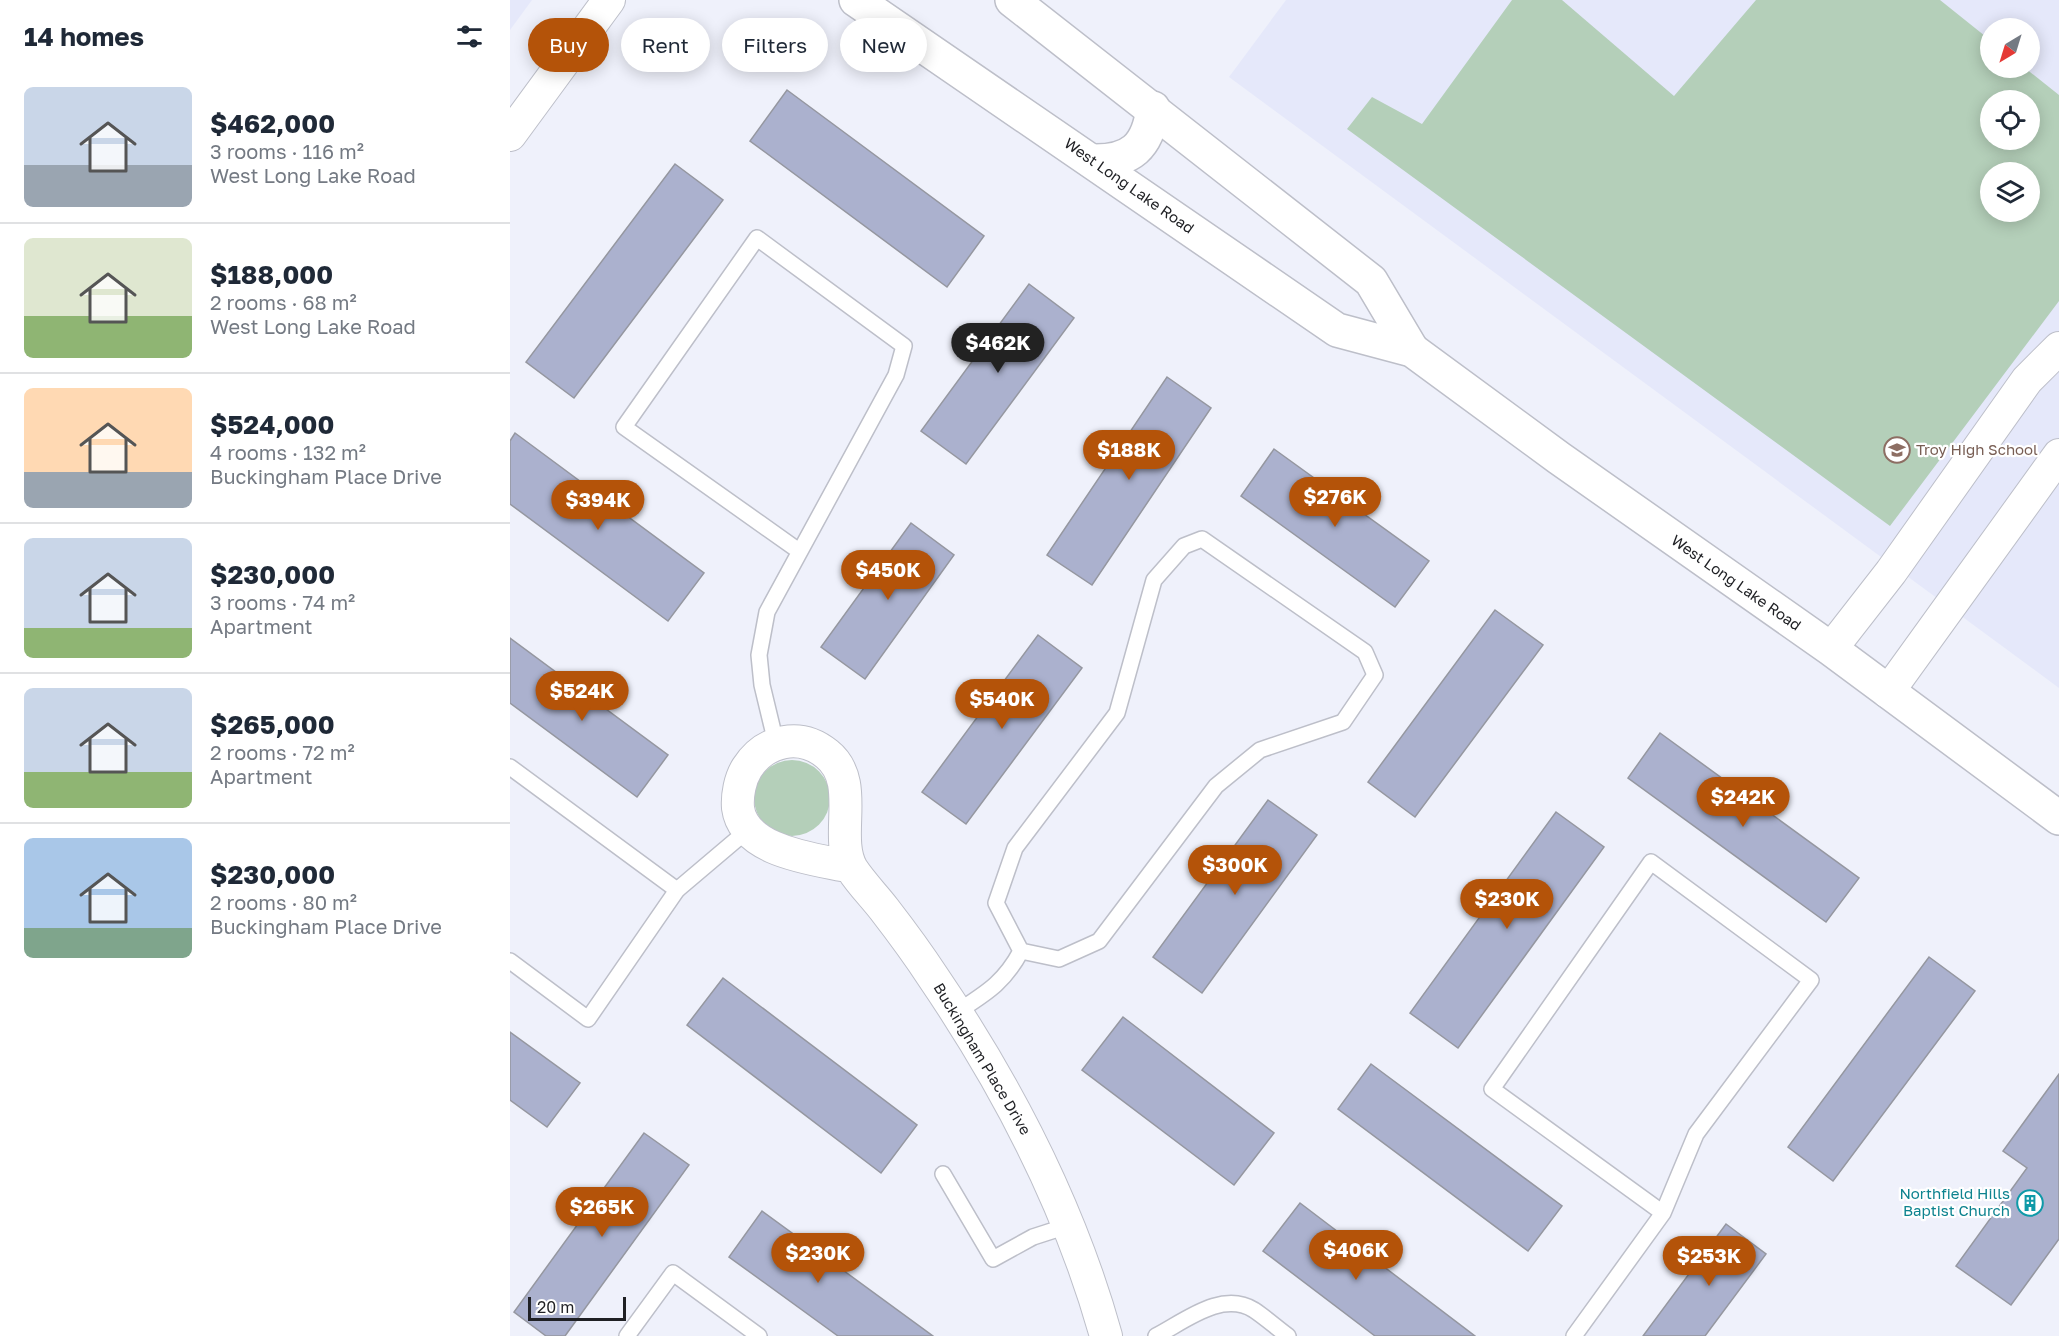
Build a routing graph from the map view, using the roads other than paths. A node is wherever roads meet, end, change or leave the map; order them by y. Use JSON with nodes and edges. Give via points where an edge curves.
{"nodes":[{"id":1,"x":609,"y":0,"type":"edge"},
{"id":2,"x":856,"y":0,"type":"edge"},
{"id":3,"x":1012,"y":0,"type":"edge"},
{"id":4,"x":1153,"y":108,"type":"junction"},
{"id":5,"x":510,"y":135,"type":"edge"},
{"id":6,"x":1092,"y":161,"type":"junction"},
{"id":7,"x":2059,"y":348,"type":"edge"},
{"id":8,"x":1412,"y":350,"type":"junction"},
{"id":9,"x":2059,"y":455,"type":"edge"},
{"id":10,"x":799,"y":551,"type":"junction"},
{"id":11,"x":1831,"y":650,"type":"junction"},
{"id":12,"x":1888,"y":692,"type":"junction"},
{"id":13,"x":776,"y":743,"type":"junction"},
{"id":14,"x":510,"y":768,"type":"edge"},
{"id":15,"x":2059,"y":818,"type":"edge"},
{"id":16,"x":749,"y":829,"type":"junction"},
{"id":17,"x":851,"y":867,"type":"junction"},
{"id":18,"x":677,"y":890,"type":"junction"},
{"id":19,"x":1021,"y":951,"type":"junction"},
{"id":20,"x":510,"y":961,"type":"edge"},
{"id":21,"x":957,"y":1012,"type":"junction"},
{"id":22,"x":943,"y":1174,"type":"dead end"},
{"id":23,"x":1663,"y":1213,"type":"junction"},
{"id":24,"x":1067,"y":1226,"type":"junction"},
{"id":25,"x":627,"y":1336,"type":"edge"},
{"id":26,"x":759,"y":1336,"type":"edge"},
{"id":27,"x":1106,"y":1336,"type":"edge"},
{"id":28,"x":1156,"y":1336,"type":"edge"},
{"id":29,"x":1288,"y":1336,"type":"edge"},
{"id":30,"x":1574,"y":1336,"type":"edge"}],
"edges":[{"from":1,"to":5,"type":"street"},
{"from":2,"to":6,"type":"main road","name":"West Long Lake Road"},
{"from":3,"to":4,"type":"main road","name":"West Long Lake Road"},
{"from":4,"to":6,"type":"main road","via":[[1151,125],[1136,149],[1124,158]]},
{"from":4,"to":8,"type":"main road","name":"West Long Lake Road","via":[[1371,281]]},
{"from":6,"to":8,"type":"main road","name":"West Long Lake Road","via":[[1337,330]]},
{"from":7,"to":11,"type":"street","via":[[2027,380],[1892,572]]},
{"from":8,"to":11,"type":"main road","name":"West Long Lake Road"},
{"from":9,"to":12,"type":"street"},
{"from":10,"to":10,"type":"lane","via":[[896,375],[904,346],[757,238],[624,427]]},
{"from":10,"to":13,"type":"lane","via":[[767,612],[759,655]]},
{"from":11,"to":12,"type":"main road","name":"West Long Lake Road"},
{"from":12,"to":15,"type":"main road","name":"West Long Lake Road"},
{"from":13,"to":16,"type":"street","via":[[754,759],[741,781],[738,810]]},
{"from":13,"to":17,"type":"street","name":"Buckingham Place Drive","via":[[798,741],[814,746],[836,764],[845,792]]},
{"from":14,"to":18,"type":"lane"},
{"from":16,"to":17,"type":"street","via":[[774,848]]},
{"from":16,"to":18,"type":"lane"},
{"from":17,"to":21,"type":"street","name":"Buckingham Place Drive"},
{"from":18,"to":20,"type":"lane","via":[[588,1019]]},
{"from":19,"to":19,"type":"lane","via":[[996,903],[1015,848],[1117,713],[1154,580],[1184,546],[1202,539],[1365,652],[1375,675],[1343,722],[1260,750],[1216,786],[1099,941],[1059,959]]},
{"from":19,"to":21,"type":"lane","via":[[1009,973],[992,990]]},
{"from":21,"to":24,"type":"street","name":"Buckingham Place Drive","via":[[1018,1114]]},
{"from":22,"to":24,"type":"lane","via":[[993,1259],[1033,1237]]},
{"from":23,"to":23,"type":"lane","via":[[1696,1134],[1811,980],[1651,862],[1492,1089]]},
{"from":23,"to":30,"type":"lane"},
{"from":24,"to":27,"type":"street","name":"Buckingham Place Drive"},
{"from":25,"to":26,"type":"lane","via":[[673,1273]]},
{"from":28,"to":29,"type":"lane","via":[[1215,1305],[1234,1302],[1253,1310]]}]}
